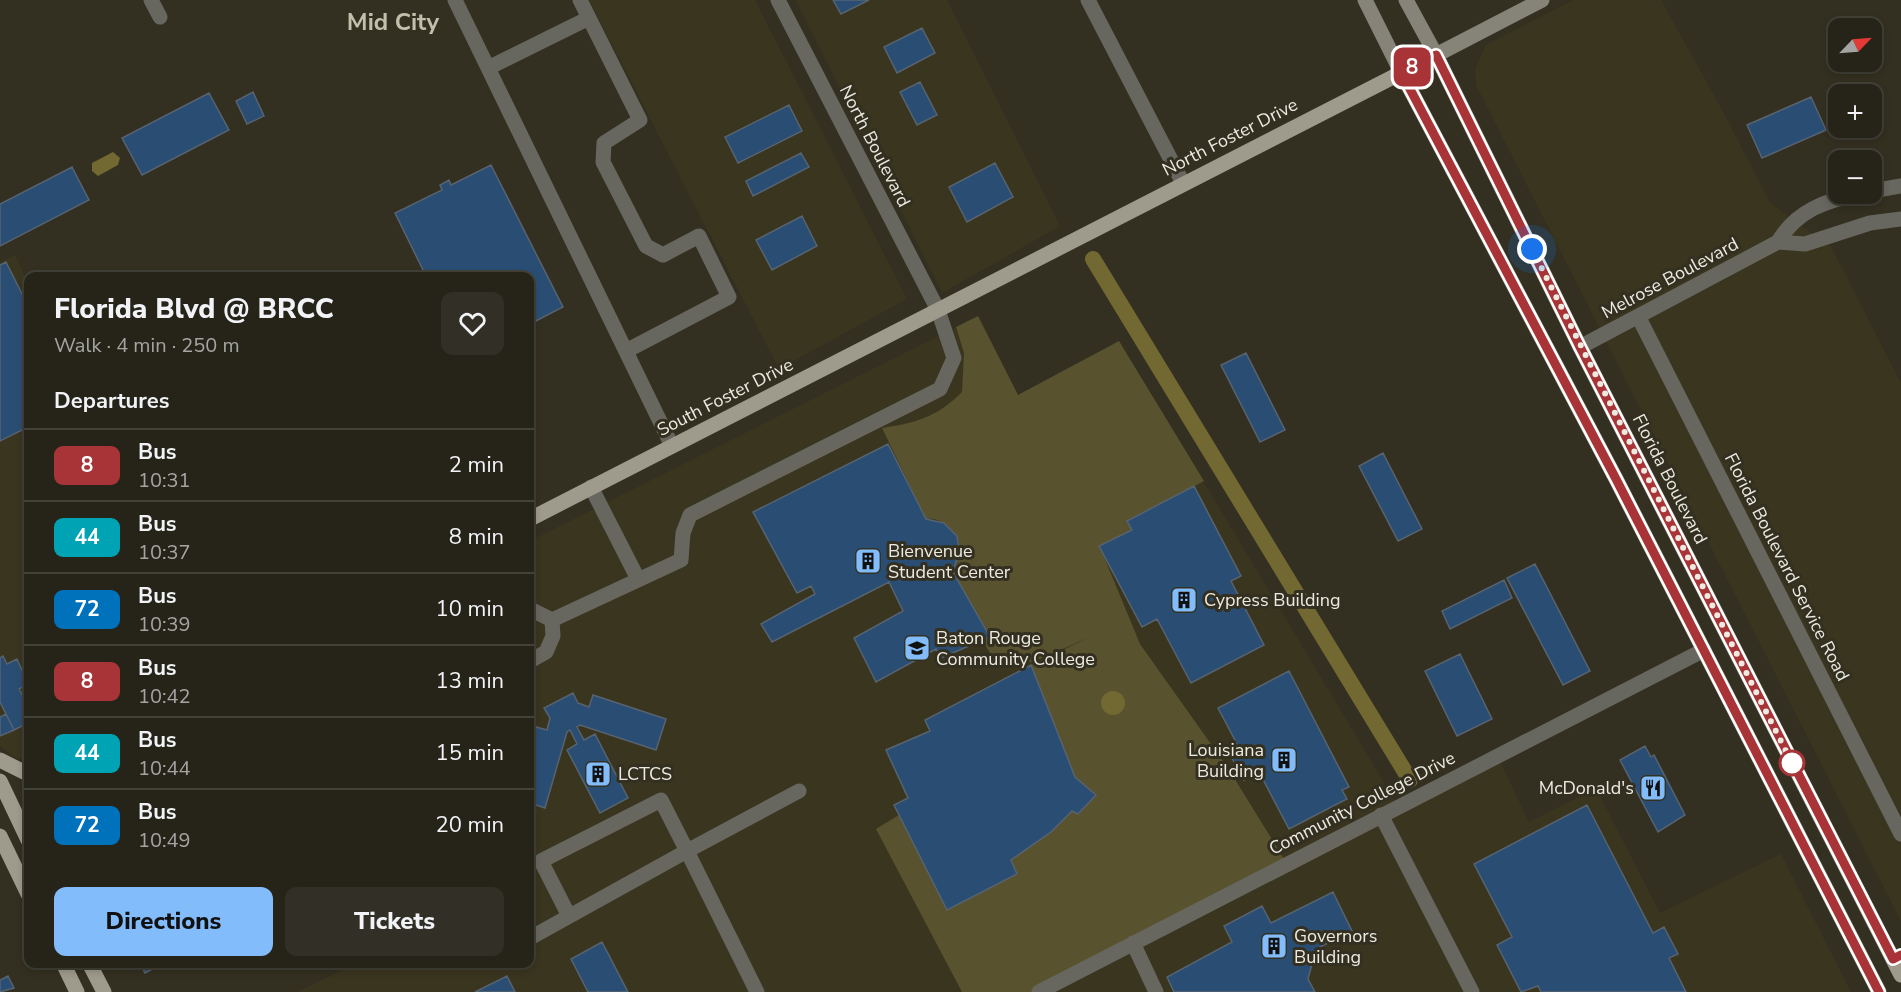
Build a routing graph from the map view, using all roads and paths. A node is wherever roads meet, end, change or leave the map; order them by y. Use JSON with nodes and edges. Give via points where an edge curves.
{"nodes":[{"id":1,"x":151,"y":0,"type":"edge"},
{"id":2,"x":455,"y":0,"type":"edge"},
{"id":3,"x":580,"y":0,"type":"edge"},
{"id":4,"x":778,"y":0,"type":"edge"},
{"id":5,"x":1088,"y":0,"type":"edge"},
{"id":6,"x":1365,"y":0,"type":"edge"},
{"id":7,"x":1406,"y":0,"type":"edge"},
{"id":8,"x":1542,"y":0,"type":"edge"},
{"id":9,"x":160,"y":17,"type":"dead end"},
{"id":10,"x":589,"y":18,"type":"junction"},
{"id":11,"x":1436,"y":55,"type":"junction"},
{"id":12,"x":488,"y":68,"type":"junction"},
{"id":13,"x":1401,"y":72,"type":"junction"},
{"id":14,"x":1184,"y":183,"type":"junction"},
{"id":15,"x":1901,"y":186,"type":"edge"},
{"id":16,"x":1882,"y":189,"type":"edge"},
{"id":17,"x":1828,"y":203,"type":"edge"},
{"id":18,"x":1901,"y":219,"type":"edge"},
{"id":19,"x":1778,"y":242,"type":"junction"},
{"id":20,"x":938,"y":310,"type":"junction"},
{"id":21,"x":1639,"y":318,"type":"junction"},
{"id":22,"x":1580,"y":347,"type":"junction"},
{"id":23,"x":626,"y":351,"type":"junction"},
{"id":24,"x":672,"y":446,"type":"junction"},
{"id":25,"x":591,"y":487,"type":"junction"},
{"id":26,"x":534,"y":517,"type":"edge"},
{"id":27,"x":638,"y":579,"type":"junction"},
{"id":28,"x":534,"y":611,"type":"edge"},
{"id":29,"x":552,"y":620,"type":"junction"},
{"id":30,"x":1704,"y":650,"type":"junction"},
{"id":31,"x":534,"y":659,"type":"edge"},
{"id":32,"x":1780,"y":740,"type":"junction"},
{"id":33,"x":1757,"y":752,"type":"junction"},
{"id":34,"x":0,"y":760,"type":"edge"},
{"id":35,"x":24,"y":772,"type":"edge"},
{"id":36,"x":0,"y":781,"type":"edge"},
{"id":37,"x":799,"y":791,"type":"dead end"},
{"id":38,"x":1381,"y":816,"type":"junction"},
{"id":39,"x":24,"y":825,"type":"edge"},
{"id":40,"x":24,"y":832,"type":"edge"},
{"id":41,"x":1901,"y":834,"type":"edge"},
{"id":42,"x":1,"y":839,"type":"edge"},
{"id":43,"x":687,"y":851,"type":"junction"},
{"id":44,"x":24,"y":886,"type":"edge"},
{"id":45,"x":569,"y":916,"type":"junction"},
{"id":46,"x":534,"y":936,"type":"edge"},
{"id":47,"x":1133,"y":943,"type":"junction"},
{"id":48,"x":1897,"y":957,"type":"edge"},
{"id":49,"x":65,"y":968,"type":"edge"},
{"id":50,"x":92,"y":968,"type":"edge"},
{"id":51,"x":1901,"y":975,"type":"edge"},
{"id":52,"x":77,"y":992,"type":"edge"},
{"id":53,"x":104,"y":992,"type":"edge"},
{"id":54,"x":757,"y":992,"type":"edge"},
{"id":55,"x":1039,"y":992,"type":"edge"},
{"id":56,"x":1156,"y":992,"type":"edge"},
{"id":57,"x":1472,"y":992,"type":"edge"},
{"id":58,"x":1879,"y":992,"type":"edge"}],
"edges":[{"from":1,"to":9,"type":"street"},
{"from":2,"to":12,"type":"street"},
{"from":3,"to":10,"type":"street"},
{"from":4,"to":20,"type":"street","name":"North Boulevard"},
{"from":5,"to":14,"type":"street"},
{"from":6,"to":13,"type":"main road"},
{"from":7,"to":11,"type":"main road","name":"Florida Boulevard"},
{"from":8,"to":11,"type":"main road","name":"North Foster Drive"},
{"from":10,"to":12,"type":"street"},
{"from":10,"to":23,"type":"street","via":[[640,120],[604,143],[603,162],[646,246],[663,255],[699,236],[729,297]]},
{"from":11,"to":13,"type":"main road","name":"North Foster Drive"},
{"from":11,"to":22,"type":"main road","name":"Florida Boulevard"},
{"from":12,"to":23,"type":"street"},
{"from":13,"to":14,"type":"main road","name":"North Foster Drive"},
{"from":13,"to":30,"type":"main road"},
{"from":14,"to":20,"type":"main road","name":"North Foster Drive"},
{"from":15,"to":16,"type":"street"},
{"from":17,"to":19,"type":"street","name":"Melrose Boulevard","via":[[1799,216]]},
{"from":18,"to":19,"type":"street","via":[[1870,223],[1805,244]]},
{"from":19,"to":21,"type":"street","name":"Melrose Boulevard"},
{"from":20,"to":24,"type":"main road","name":"South Foster Drive"},
{"from":20,"to":27,"type":"street","name":"North Boulevard","via":[[954,358],[940,389],[690,514],[683,533],[681,560]]},
{"from":21,"to":22,"type":"street","name":"Melrose Boulevard"},
{"from":21,"to":41,"type":"street","name":"Florida Boulevard Service Road"},
{"from":22,"to":32,"type":"main road","name":"Florida Boulevard"},
{"from":23,"to":24,"type":"street"},
{"from":24,"to":25,"type":"main road","name":"South Foster Drive"},
{"from":25,"to":26,"type":"main road","name":"South Foster Drive"},
{"from":25,"to":27,"type":"street"},
{"from":27,"to":29,"type":"street"},
{"from":28,"to":29,"type":"street"},
{"from":29,"to":31,"type":"street","via":[[553,636],[546,652]]},
{"from":30,"to":33,"type":"main road"},
{"from":30,"to":38,"type":"street","name":"Community College Drive"},
{"from":32,"to":33,"type":"main road"},
{"from":32,"to":48,"type":"main road","name":"Florida Boulevard"},
{"from":33,"to":58,"type":"main road"},
{"from":34,"to":35,"type":"main road"},
{"from":36,"to":39,"type":"main road"},
{"from":37,"to":43,"type":"street"},
{"from":38,"to":47,"type":"street","name":"Community College Drive"},
{"from":38,"to":57,"type":"street"},
{"from":40,"to":42,"type":"main road"},
{"from":42,"to":44,"type":"main road"},
{"from":43,"to":45,"type":"street"},
{"from":43,"to":45,"type":"street","via":[[661,800],[541,861]]},
{"from":43,"to":54,"type":"street"},
{"from":45,"to":46,"type":"street"},
{"from":47,"to":55,"type":"street","name":"Community College Drive"},
{"from":47,"to":56,"type":"street"},
{"from":48,"to":51,"type":"main road","name":"Florida Boulevard"},
{"from":49,"to":52,"type":"main road"},
{"from":50,"to":53,"type":"main road"}]}
